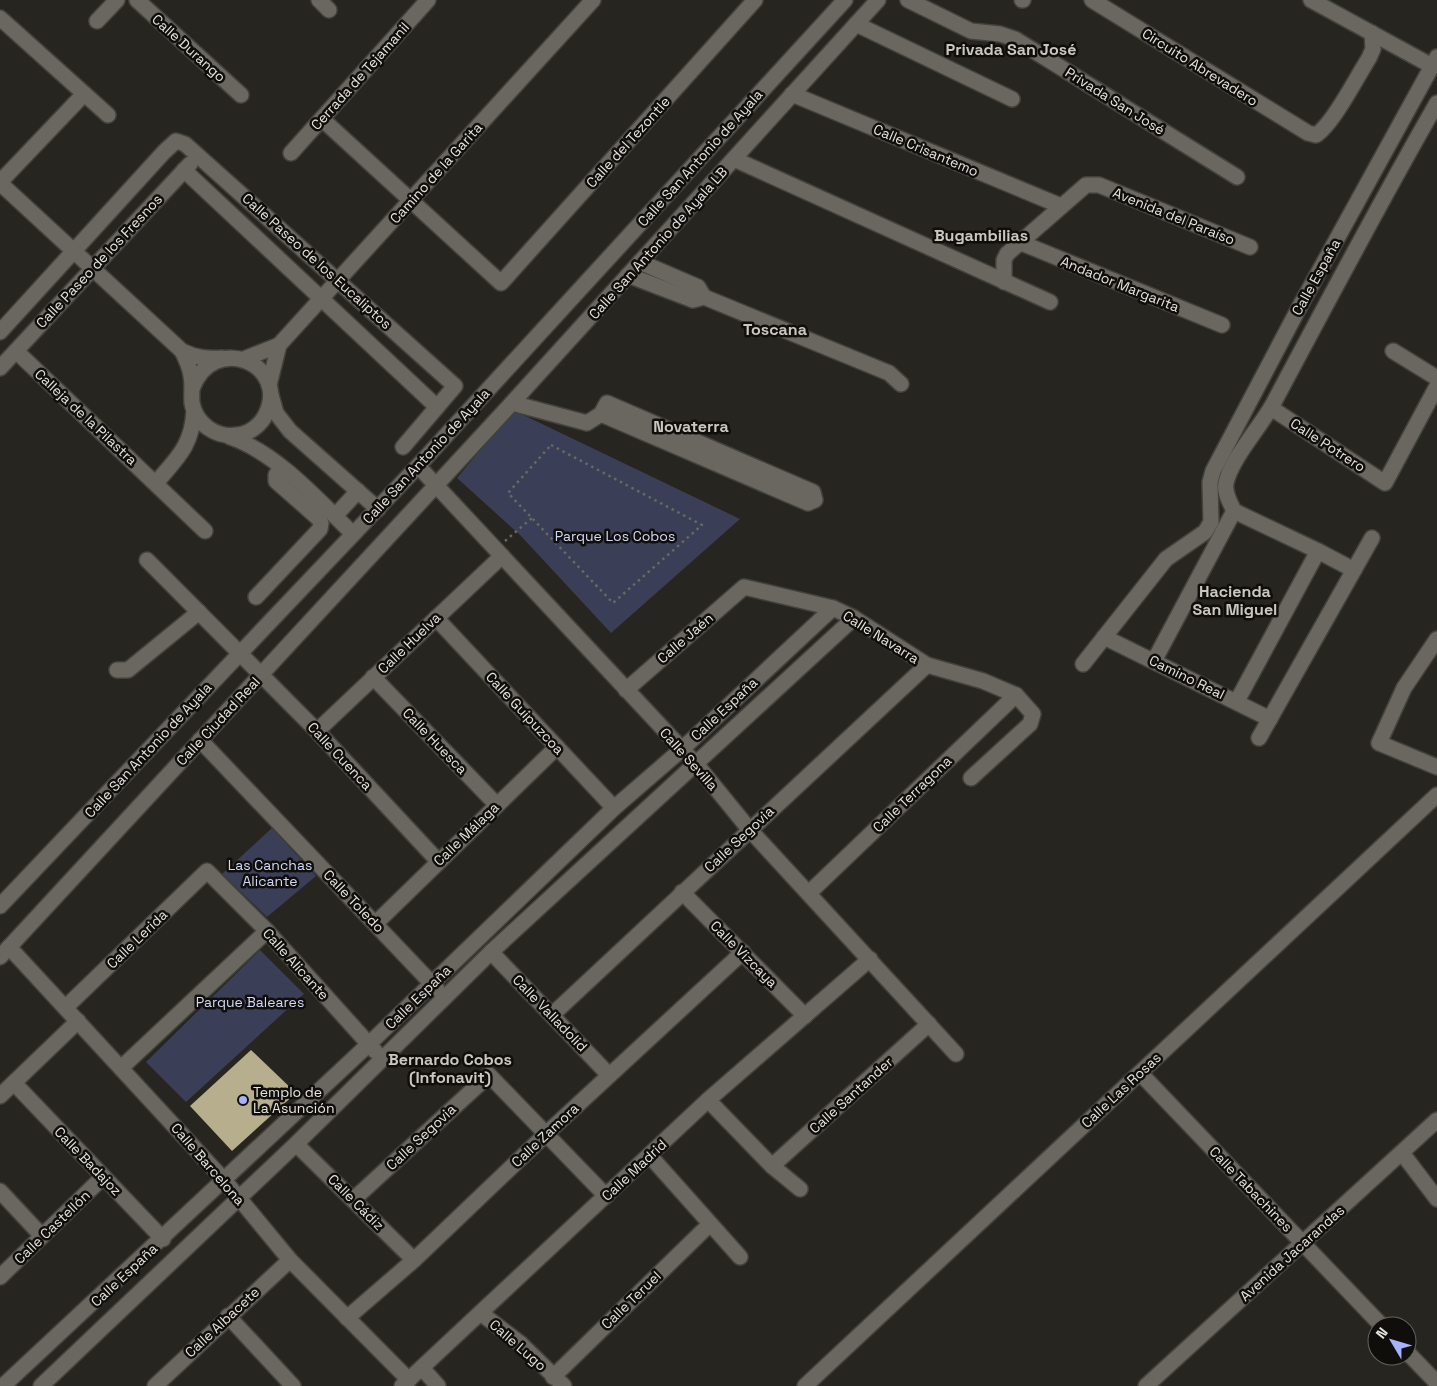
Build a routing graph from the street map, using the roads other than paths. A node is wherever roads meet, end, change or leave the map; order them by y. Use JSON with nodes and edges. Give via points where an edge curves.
{"nodes":[{"id":1,"x":117,"y":0,"type":"edge"},
{"id":2,"x":137,"y":0,"type":"edge"},
{"id":3,"x":428,"y":0,"type":"edge"},
{"id":4,"x":593,"y":0,"type":"edge"},
{"id":5,"x":756,"y":0,"type":"edge"},
{"id":6,"x":845,"y":0,"type":"edge"},
{"id":7,"x":878,"y":0,"type":"edge"},
{"id":8,"x":908,"y":0,"type":"edge"},
{"id":9,"x":1092,"y":0,"type":"edge"},
{"id":10,"x":1311,"y":0,"type":"edge"},
{"id":11,"x":0,"y":18,"type":"edge"},
{"id":12,"x":97,"y":21,"type":"dead end"},
{"id":13,"x":856,"y":24,"type":"junction"},
{"id":14,"x":816,"y":31,"type":"junction"},
{"id":15,"x":1372,"y":33,"type":"junction"},
{"id":16,"x":834,"y":49,"type":"junction"},
{"id":17,"x":1434,"y":62,"type":"edge"},
{"id":18,"x":84,"y":94,"type":"junction"},
{"id":19,"x":792,"y":94,"type":"junction"},
{"id":20,"x":241,"y":96,"type":"dead end"},
{"id":21,"x":1012,"y":100,"type":"dead end"},
{"id":22,"x":1437,"y":103,"type":"edge"},
{"id":23,"x":108,"y":115,"type":"dead end"},
{"id":24,"x":322,"y":119,"type":"junction"},
{"id":25,"x":176,"y":141,"type":"joint"},
{"id":26,"x":291,"y":153,"type":"dead end"},
{"id":27,"x":198,"y":155,"type":"junction"},
{"id":28,"x":734,"y":159,"type":"junction"},
{"id":29,"x":184,"y":170,"type":"junction"},
{"id":30,"x":1237,"y":177,"type":"dead end"},
{"id":31,"x":1368,"y":181,"type":"junction"},
{"id":32,"x":0,"y":183,"type":"edge"},
{"id":33,"x":1386,"y":191,"type":"junction"},
{"id":34,"x":410,"y":200,"type":"junction"},
{"id":35,"x":1060,"y":206,"type":"junction"},
{"id":36,"x":1018,"y":242,"type":"junction"},
{"id":37,"x":1250,"y":246,"type":"dead end"},
{"id":38,"x":74,"y":252,"type":"junction"},
{"id":39,"x":640,"y":262,"type":"junction"},
{"id":40,"x":92,"y":269,"type":"junction"},
{"id":41,"x":628,"y":275,"type":"junction"},
{"id":42,"x":338,"y":280,"type":"junction"},
{"id":43,"x":1004,"y":282,"type":"junction"},
{"id":44,"x":586,"y":283,"type":"junction"},
{"id":45,"x":704,"y":297,"type":"junction"},
{"id":46,"x":321,"y":298,"type":"junction"},
{"id":47,"x":604,"y":302,"type":"junction"},
{"id":48,"x":1050,"y":302,"type":"dead end"},
{"id":49,"x":1222,"y":325,"type":"dead end"},
{"id":50,"x":0,"y":332,"type":"edge"},
{"id":51,"x":279,"y":345,"type":"junction"},
{"id":52,"x":16,"y":350,"type":"junction"},
{"id":53,"x":182,"y":351,"type":"junction"},
{"id":54,"x":1393,"y":351,"type":"dead end"},
{"id":55,"x":222,"y":358,"type":"junction"},
{"id":56,"x":244,"y":359,"type":"junction"},
{"id":57,"x":0,"y":368,"type":"edge"},
{"id":58,"x":1437,"y":378,"type":"edge"},
{"id":59,"x":901,"y":384,"type":"dead end"},
{"id":60,"x":1437,"y":386,"type":"edge"},
{"id":61,"x":192,"y":389,"type":"junction"},
{"id":62,"x":270,"y":389,"type":"junction"},
{"id":63,"x":512,"y":403,"type":"junction"},
{"id":64,"x":437,"y":407,"type":"junction"},
{"id":65,"x":1270,"y":408,"type":"junction"},
{"id":66,"x":194,"y":411,"type":"junction"},
{"id":67,"x":224,"y":436,"type":"junction"},
{"id":68,"x":403,"y":447,"type":"dead end"},
{"id":69,"x":186,"y":448,"type":"junction"},
{"id":70,"x":727,"y":462,"type":"junction"},
{"id":71,"x":418,"y":466,"type":"junction"},
{"id":72,"x":282,"y":468,"type":"junction"},
{"id":73,"x":156,"y":483,"type":"junction"},
{"id":74,"x":436,"y":484,"type":"junction"},
{"id":75,"x":358,"y":490,"type":"junction"},
{"id":76,"x":378,"y":509,"type":"junction"},
{"id":77,"x":1234,"y":511,"type":"junction"},
{"id":78,"x":335,"y":516,"type":"junction"},
{"id":79,"x":205,"y":531,"type":"dead end"},
{"id":80,"x":1205,"y":532,"type":"junction"},
{"id":81,"x":353,"y":534,"type":"junction"},
{"id":82,"x":1372,"y":538,"type":"dead end"},
{"id":83,"x":1219,"y":540,"type":"junction"},
{"id":84,"x":1318,"y":551,"type":"junction"},
{"id":85,"x":499,"y":552,"type":"junction"},
{"id":86,"x":147,"y":560,"type":"dead end"},
{"id":87,"x":1354,"y":570,"type":"junction"},
{"id":88,"x":744,"y":587,"type":"joint"},
{"id":89,"x":256,"y":597,"type":"dead end"},
{"id":90,"x":833,"y":608,"type":"junction"},
{"id":91,"x":199,"y":612,"type":"junction"},
{"id":92,"x":436,"y":618,"type":"junction"},
{"id":93,"x":854,"y":618,"type":"junction"},
{"id":94,"x":1104,"y":637,"type":"junction"},
{"id":95,"x":1437,"y":639,"type":"edge"},
{"id":96,"x":240,"y":652,"type":"junction"},
{"id":97,"x":1154,"y":662,"type":"junction"},
{"id":98,"x":1084,"y":664,"type":"dead end"},
{"id":99,"x":927,"y":665,"type":"junction"},
{"id":100,"x":117,"y":670,"type":"dead end"},
{"id":101,"x":261,"y":674,"type":"junction"},
{"id":102,"x":374,"y":677,"type":"junction"},
{"id":103,"x":626,"y":690,"type":"junction"},
{"id":104,"x":1016,"y":695,"type":"junction"},
{"id":105,"x":1237,"y":701,"type":"junction"},
{"id":106,"x":1270,"y":719,"type":"junction"},
{"id":107,"x":317,"y":731,"type":"junction"},
{"id":108,"x":1260,"y":738,"type":"dead end"},
{"id":109,"x":200,"y":740,"type":"junction"},
{"id":110,"x":557,"y":747,"type":"junction"},
{"id":111,"x":681,"y":750,"type":"junction"},
{"id":112,"x":697,"y":765,"type":"junction"},
{"id":113,"x":1437,"y":767,"type":"edge"},
{"id":114,"x":971,"y":778,"type":"dead end"},
{"id":115,"x":1437,"y":795,"type":"edge"},
{"id":116,"x":496,"y":804,"type":"junction"},
{"id":117,"x":614,"y":808,"type":"junction"},
{"id":118,"x":749,"y":829,"type":"junction"},
{"id":119,"x":438,"y":861,"type":"junction"},
{"id":120,"x":207,"y":871,"type":"joint"},
{"id":121,"x":682,"y":892,"type":"junction"},
{"id":122,"x":809,"y":893,"type":"junction"},
{"id":123,"x":0,"y":906,"type":"edge"},
{"id":124,"x":376,"y":923,"type":"junction"},
{"id":125,"x":266,"y":932,"type":"junction"},
{"id":126,"x":4,"y":952,"type":"edge"},
{"id":127,"x":490,"y":952,"type":"junction"},
{"id":128,"x":743,"y":952,"type":"junction"},
{"id":129,"x":870,"y":959,"type":"junction"},
{"id":130,"x":432,"y":983,"type":"junction"},
{"id":131,"x":445,"y":998,"type":"junction"},
{"id":132,"x":66,"y":1007,"type":"junction"},
{"id":133,"x":553,"y":1014,"type":"junction"},
{"id":134,"x":805,"y":1016,"type":"junction"},
{"id":135,"x":78,"y":1021,"type":"junction"},
{"id":136,"x":929,"y":1024,"type":"junction"},
{"id":137,"x":369,"y":1044,"type":"junction"},
{"id":138,"x":956,"y":1054,"type":"dead end"},
{"id":139,"x":383,"y":1059,"type":"junction"},
{"id":140,"x":121,"y":1068,"type":"junction"},
{"id":141,"x":1140,"y":1073,"type":"junction"},
{"id":142,"x":609,"y":1075,"type":"junction"},
{"id":143,"x":14,"y":1083,"type":"junction"},
{"id":144,"x":0,"y":1096,"type":"edge"},
{"id":145,"x":708,"y":1100,"type":"junction"},
{"id":146,"x":1437,"y":1120,"type":"edge"},
{"id":147,"x":546,"y":1134,"type":"junction"},
{"id":148,"x":296,"y":1144,"type":"junction"},
{"id":149,"x":1402,"y":1153,"type":"junction"},
{"id":150,"x":650,"y":1156,"type":"junction"},
{"id":151,"x":772,"y":1166,"type":"junction"},
{"id":152,"x":103,"y":1177,"type":"junction"},
{"id":153,"x":224,"y":1180,"type":"junction"},
{"id":154,"x":800,"y":1189,"type":"dead end"},
{"id":155,"x":0,"y":1190,"type":"edge"},
{"id":156,"x":606,"y":1196,"type":"junction"},
{"id":157,"x":238,"y":1198,"type":"junction"},
{"id":158,"x":354,"y":1199,"type":"junction"},
{"id":159,"x":1437,"y":1199,"type":"edge"},
{"id":160,"x":710,"y":1224,"type":"junction"},
{"id":161,"x":42,"y":1236,"type":"junction"},
{"id":162,"x":163,"y":1239,"type":"junction"},
{"id":163,"x":1303,"y":1243,"type":"junction"},
{"id":164,"x":740,"y":1257,"type":"dead end"},
{"id":165,"x":290,"y":1260,"type":"junction"},
{"id":166,"x":414,"y":1260,"type":"junction"},
{"id":167,"x":0,"y":1277,"type":"edge"},
{"id":168,"x":482,"y":1314,"type":"junction"},
{"id":169,"x":228,"y":1316,"type":"junction"},
{"id":170,"x":1372,"y":1316,"type":"edge"},
{"id":171,"x":347,"y":1318,"type":"junction"},
{"id":172,"x":1417,"y":1362,"type":"edge"},
{"id":173,"x":422,"y":1368,"type":"junction"},
{"id":174,"x":558,"y":1381,"type":"edge"},
{"id":175,"x":406,"y":1383,"type":"edge"},
{"id":176,"x":1437,"y":1383,"type":"edge"},
{"id":177,"x":290,"y":1385,"type":"edge"},
{"id":178,"x":3,"y":1386,"type":"edge"},
{"id":179,"x":41,"y":1386,"type":"edge"},
{"id":180,"x":154,"y":1386,"type":"edge"},
{"id":181,"x":438,"y":1386,"type":"edge"},
{"id":182,"x":805,"y":1386,"type":"edge"},
{"id":183,"x":1146,"y":1386,"type":"edge"}],
"edges":[{"from":1,"to":12,"type":"street"},
{"from":2,"to":20,"type":"street","name":"Calle Durango"},
{"from":3,"to":24,"type":"street","name":"Cerrada de Tejamanil"},
{"from":4,"to":34,"type":"street","name":"Camino de la Garita"},
{"from":5,"to":34,"type":"street","name":"Calle del Tezontle","via":[[501,283]]},
{"from":6,"to":14,"type":"street","name":"Calle San Antonio de Ayala"},
{"from":7,"to":13,"type":"street","name":"Calle San Antonio de Ayala LB"},
{"from":8,"to":30,"type":"street","name":"Privada San José","via":[[971,31],[1015,39]]},
{"from":9,"to":15,"type":"street","name":"Circuito Abrevadero","via":[[1308,134],[1316,135],[1331,118],[1373,49]]},
{"from":10,"to":15,"type":"street"},
{"from":11,"to":18,"type":"street"},
{"from":13,"to":16,"type":"street","name":"Calle San Antonio de Ayala LB"},
{"from":13,"to":21,"type":"street"},
{"from":14,"to":16,"type":"street"},
{"from":14,"to":44,"type":"street","name":"Calle San Antonio de Ayala"},
{"from":15,"to":17,"type":"street"},
{"from":16,"to":19,"type":"street","name":"Calle San Antonio de Ayala LB"},
{"from":17,"to":31,"type":"street","name":"Calle España"},
{"from":18,"to":23,"type":"street"},
{"from":18,"to":32,"type":"street"},
{"from":19,"to":28,"type":"street","name":"Calle San Antonio de Ayala LB"},
{"from":19,"to":35,"type":"street","name":"Calle Crisantemo"},
{"from":22,"to":33,"type":"street","name":"Calle España"},
{"from":24,"to":26,"type":"street","name":"Cerrada de Tejamanil"},
{"from":24,"to":34,"type":"street"},
{"from":25,"to":27,"type":"street","name":"Calle Paseo de los Eucaliptos"},
{"from":25,"to":38,"type":"street","name":"Calle Paseo de los Fresnos"},
{"from":27,"to":29,"type":"street","name":"Calle Paseo de los Fresnos"},
{"from":27,"to":42,"type":"street","name":"Calle Paseo de los Eucaliptos"},
{"from":28,"to":39,"type":"street","name":"Calle San Antonio de Ayala LB"},
{"from":28,"to":43,"type":"street"},
{"from":29,"to":40,"type":"street","name":"Calle Paseo de los Fresnos"},
{"from":29,"to":46,"type":"street","name":"Calle Paseo de los Eucaliptos"},
{"from":31,"to":33,"type":"street"},
{"from":31,"to":80,"type":"street","name":"Calle España","via":[[1213,471],[1210,482],[1211,522]]},
{"from":32,"to":38,"type":"street"},
{"from":33,"to":65,"type":"street","name":"Calle España"},
{"from":34,"to":42,"type":"street","name":"Camino de la Garita"},
{"from":35,"to":36,"type":"street"},
{"from":35,"to":37,"type":"street","name":"Avenida del Paraíso","via":[[1086,185],[1098,185]]},
{"from":36,"to":43,"type":"street","via":[[1004,260]]},
{"from":36,"to":49,"type":"street","name":"Andador Margarita"},
{"from":38,"to":40,"type":"street"},
{"from":38,"to":50,"type":"street","name":"Calle Paseo de los Fresnos"},
{"from":39,"to":41,"type":"street","name":"Calle San Antonio de Ayala LB"},
{"from":39,"to":45,"type":"street","via":[[698,287]]},
{"from":40,"to":52,"type":"street","name":"Calle Paseo de los Fresnos"},
{"from":40,"to":53,"type":"street"},
{"from":41,"to":45,"type":"street","via":[[693,300]]},
{"from":41,"to":47,"type":"street","name":"Calle San Antonio de Ayala LB"},
{"from":42,"to":46,"type":"street","name":"Camino de la Garita"},
{"from":42,"to":64,"type":"street","name":"Calle Paseo de los Eucaliptos","via":[[455,386]]},
{"from":43,"to":48,"type":"street"},
{"from":44,"to":47,"type":"street"},
{"from":44,"to":71,"type":"street","name":"Calle San Antonio de Ayala"},
{"from":45,"to":59,"type":"street","via":[[889,373]]},
{"from":46,"to":51,"type":"street","name":"Camino de la Garita"},
{"from":46,"to":64,"type":"street","name":"Calle Paseo de los Eucaliptos"},
{"from":47,"to":63,"type":"street","name":"Calle San Antonio de Ayala LB"},
{"from":51,"to":56,"type":"street","name":"Camino de la Garita"},
{"from":51,"to":62,"type":"street","name":"Camino de la Garita"},
{"from":52,"to":57,"type":"street","name":"Calle Paseo de los Fresnos"},
{"from":52,"to":73,"type":"street","name":"Calleja de la Pilastra"},
{"from":53,"to":55,"type":"street","via":[[194,357]]},
{"from":53,"to":61,"type":"street"},
{"from":54,"to":58,"type":"street"},
{"from":55,"to":56,"type":"street"},
{"from":55,"to":61,"type":"street","via":[[203,369]]},
{"from":56,"to":62,"type":"street","via":[[259,369]]},
{"from":60,"to":65,"type":"street","name":"Calle Potrero","via":[[1385,483]]},
{"from":61,"to":66,"type":"street"},
{"from":62,"to":67,"type":"street","via":[[269,407],[264,419],[248,432]]},
{"from":62,"to":75,"type":"street","via":[[276,413],[290,430]]},
{"from":63,"to":70,"type":"street","via":[[587,423],[601,414],[607,403],[668,437]]},
{"from":63,"to":74,"type":"street","name":"Calle San Antonio de Ayala LB"},
{"from":64,"to":68,"type":"street"},
{"from":65,"to":77,"type":"street","name":"Calle España","via":[[1226,482],[1227,496]]},
{"from":66,"to":67,"type":"street","via":[[204,426]]},
{"from":66,"to":69,"type":"street","via":[[191,437]]},
{"from":67,"to":69,"type":"street","via":[[208,437]]},
{"from":67,"to":72,"type":"street","via":[[249,443]]},
{"from":69,"to":73,"type":"street"},
{"from":70,"to":70,"type":"street","via":[[808,503],[815,500],[813,492]]},
{"from":71,"to":74,"type":"street","name":"Calle Sevilla"},
{"from":71,"to":76,"type":"street","name":"Calle San Antonio de Ayala"},
{"from":72,"to":78,"type":"street"},
{"from":72,"to":89,"type":"street","via":[[276,475],[276,481],[318,518],[320,529]]},
{"from":73,"to":79,"type":"street","name":"Calleja de la Pilastra"},
{"from":74,"to":85,"type":"street","name":"Calle Sevilla"},
{"from":74,"to":101,"type":"street","name":"Calle Ciudad Real"},
{"from":75,"to":76,"type":"street"},
{"from":75,"to":78,"type":"street"},
{"from":76,"to":81,"type":"street","name":"Calle San Antonio de Ayala"},
{"from":77,"to":83,"type":"street"},
{"from":77,"to":84,"type":"street"},
{"from":78,"to":81,"type":"street"},
{"from":80,"to":83,"type":"street"},
{"from":80,"to":94,"type":"street","via":[[1166,559]]},
{"from":81,"to":96,"type":"street","name":"Calle San Antonio de Ayala"},
{"from":82,"to":87,"type":"street"},
{"from":83,"to":97,"type":"street"},
{"from":84,"to":87,"type":"street"},
{"from":84,"to":105,"type":"street"},
{"from":85,"to":92,"type":"street","name":"Calle Huelva"},
{"from":85,"to":103,"type":"street","name":"Calle Sevilla"},
{"from":86,"to":91,"type":"street","name":"Calle Cuenca"},
{"from":87,"to":106,"type":"street"},
{"from":88,"to":90,"type":"street","name":"Calle Navarra"},
{"from":88,"to":103,"type":"street","name":"Calle Jaén"},
{"from":90,"to":93,"type":"street","name":"Calle Navarra"},
{"from":90,"to":111,"type":"street","name":"Calle España"},
{"from":91,"to":96,"type":"street","name":"Calle Cuenca"},
{"from":91,"to":100,"type":"street","via":[[128,670]]},
{"from":92,"to":102,"type":"street","name":"Calle Huelva"},
{"from":92,"to":110,"type":"street","name":"Calle Guipuzcoa"},
{"from":93,"to":99,"type":"street","name":"Calle Navarra"},
{"from":93,"to":112,"type":"street","name":"Calle España"},
{"from":94,"to":97,"type":"street","name":"Camino Real"},
{"from":94,"to":98,"type":"street"},
{"from":95,"to":113,"type":"street","via":[[1404,688],[1379,743]]},
{"from":96,"to":101,"type":"street","name":"Calle Cuenca"},
{"from":96,"to":123,"type":"street","name":"Calle San Antonio de Ayala"},
{"from":97,"to":105,"type":"street","name":"Camino Real"},
{"from":99,"to":104,"type":"street","name":"Calle Navarra","via":[[983,681]]},
{"from":99,"to":118,"type":"street","name":"Calle Segovia"},
{"from":101,"to":107,"type":"street","name":"Calle Cuenca"},
{"from":101,"to":109,"type":"street","name":"Calle Ciudad Real"},
{"from":102,"to":107,"type":"street","name":"Calle Huelva"},
{"from":102,"to":116,"type":"street","name":"Calle Huesca"},
{"from":103,"to":111,"type":"street","name":"Calle Sevilla"},
{"from":104,"to":114,"type":"street","via":[[1032,714],[1030,724]]},
{"from":104,"to":122,"type":"street","name":"Calle Terragona"},
{"from":105,"to":106,"type":"street","name":"Camino Real"},
{"from":106,"to":108,"type":"street"},
{"from":107,"to":119,"type":"street","name":"Calle Cuenca"},
{"from":109,"to":124,"type":"street","name":"Calle Toledo"},
{"from":109,"to":126,"type":"street","name":"Calle Ciudad Real"},
{"from":110,"to":116,"type":"street","name":"Calle Málaga"},
{"from":110,"to":117,"type":"street","name":"Calle Guipuzcoa"},
{"from":111,"to":112,"type":"street","name":"Calle Sevilla"},
{"from":111,"to":117,"type":"street","name":"Calle España"},
{"from":112,"to":118,"type":"street","name":"Calle Sevilla"},
{"from":112,"to":127,"type":"street","name":"Calle España"},
{"from":115,"to":141,"type":"street","name":"Calle Las Rosas"},
{"from":116,"to":119,"type":"street","name":"Calle Málaga"},
{"from":117,"to":130,"type":"street","name":"Calle España"},
{"from":118,"to":121,"type":"street","name":"Calle Segovia"},
{"from":118,"to":122,"type":"street","name":"Calle Sevilla"},
{"from":119,"to":124,"type":"street","name":"Calle Málaga"},
{"from":120,"to":125,"type":"street","name":"Calle Alicante"},
{"from":120,"to":132,"type":"street","name":"Calle Lerida"},
{"from":121,"to":128,"type":"street","name":"Calle Vizcaya"},
{"from":121,"to":133,"type":"street","name":"Calle Segovia"},
{"from":122,"to":129,"type":"street","name":"Calle Sevilla"},
{"from":124,"to":130,"type":"street","name":"Calle Toledo"},
{"from":125,"to":137,"type":"street","name":"Calle Alicante"},
{"from":125,"to":140,"type":"street"},
{"from":126,"to":132,"type":"street","name":"Calle Barcelona"},
{"from":127,"to":131,"type":"street","name":"Calle España"},
{"from":127,"to":133,"type":"street","name":"Calle Valladolid"},
{"from":128,"to":134,"type":"street","name":"Calle Vizcaya"},
{"from":128,"to":142,"type":"street","name":"Calle Zamora"},
{"from":129,"to":134,"type":"street","name":"Calle Madrid"},
{"from":129,"to":136,"type":"street","name":"Calle Sevilla"},
{"from":130,"to":131,"type":"street","name":"Calle Toledo"},
{"from":130,"to":137,"type":"street","name":"Calle España"},
{"from":131,"to":139,"type":"street","name":"Calle España"},
{"from":132,"to":135,"type":"street","name":"Calle Barcelona"},
{"from":133,"to":142,"type":"street","name":"Calle Valladolid"},
{"from":134,"to":145,"type":"street","name":"Calle Madrid"},
{"from":135,"to":140,"type":"street","name":"Calle Barcelona"},
{"from":135,"to":143,"type":"street"},
{"from":136,"to":138,"type":"street","name":"Calle Sevilla"},
{"from":136,"to":151,"type":"street","name":"Calle Santander"},
{"from":137,"to":139,"type":"street","name":"Calle Alicante"},
{"from":137,"to":153,"type":"street","name":"Calle España"},
{"from":139,"to":148,"type":"street","name":"Calle España"},
{"from":140,"to":153,"type":"street","name":"Calle Barcelona"},
{"from":141,"to":163,"type":"street","name":"Calle Tabachines"},
{"from":141,"to":182,"type":"street","name":"Calle Las Rosas"},
{"from":142,"to":147,"type":"street","name":"Calle Zamora"},
{"from":143,"to":144,"type":"street"},
{"from":143,"to":152,"type":"street","name":"Calle Badajoz"},
{"from":145,"to":150,"type":"street","name":"Calle Madrid"},
{"from":145,"to":151,"type":"street"},
{"from":146,"to":149,"type":"street","name":"Avenida Jacarandas"},
{"from":147,"to":156,"type":"street"},
{"from":147,"to":158,"type":"street","name":"Calle Segovia","via":[[489,1075]]},
{"from":147,"to":166,"type":"street","name":"Calle Zamora"},
{"from":148,"to":157,"type":"street","name":"Calle España"},
{"from":148,"to":158,"type":"street","name":"Calle Cádiz"},
{"from":149,"to":159,"type":"street"},
{"from":149,"to":163,"type":"street","name":"Avenida Jacarandas"},
{"from":150,"to":156,"type":"street","name":"Calle Madrid"},
{"from":150,"to":160,"type":"street"},
{"from":151,"to":154,"type":"street"},
{"from":152,"to":161,"type":"street","name":"Calle Castellón"},
{"from":152,"to":162,"type":"street","name":"Calle Badajoz"},
{"from":153,"to":157,"type":"street","name":"Calle Barcelona"},
{"from":153,"to":162,"type":"street","name":"Calle España"},
{"from":155,"to":161,"type":"street"},
{"from":156,"to":168,"type":"street","name":"Calle Madrid"},
{"from":157,"to":165,"type":"street","name":"Calle Barcelona"},
{"from":157,"to":179,"type":"street","name":"Calle España"},
{"from":158,"to":166,"type":"street","name":"Calle Cádiz"},
{"from":160,"to":164,"type":"street"},
{"from":160,"to":174,"type":"street","name":"Calle Teruel"},
{"from":161,"to":167,"type":"street","name":"Calle Castellón"},
{"from":162,"to":178,"type":"street","name":"Calle España"},
{"from":163,"to":170,"type":"street","name":"Calle Tabachines"},
{"from":163,"to":183,"type":"street","name":"Avenida Jacarandas"},
{"from":165,"to":169,"type":"street","name":"Calle Albacete"},
{"from":165,"to":171,"type":"street","name":"Calle Barcelona"},
{"from":166,"to":171,"type":"street","name":"Calle Zamora"},
{"from":168,"to":173,"type":"street","name":"Calle Madrid"},
{"from":168,"to":174,"type":"street","name":"Calle Lugo","via":[[521,1344]]},
{"from":169,"to":177,"type":"street"},
{"from":169,"to":180,"type":"street","name":"Calle Albacete"},
{"from":171,"to":175,"type":"street","name":"Calle Barcelona"},
{"from":172,"to":176,"type":"street"},
{"from":173,"to":175,"type":"street","name":"Calle Madrid"},
{"from":173,"to":181,"type":"street"}]}
